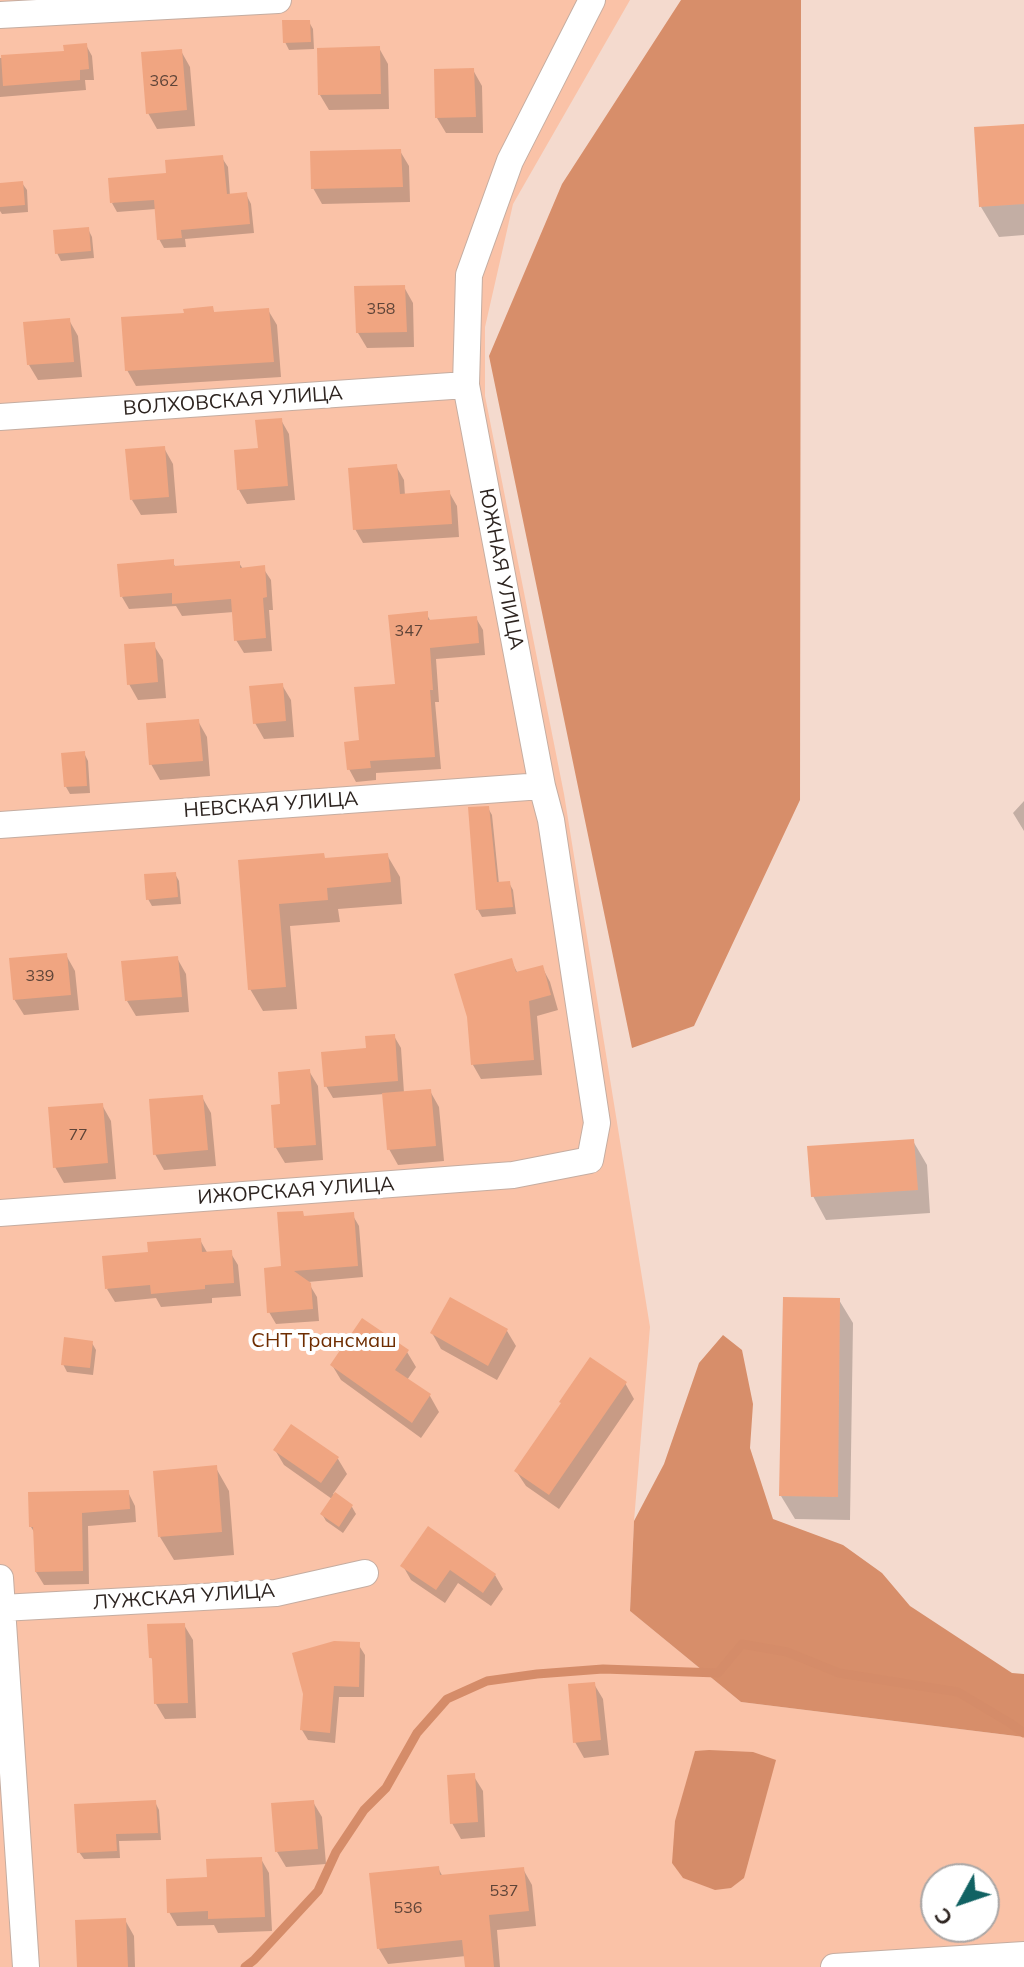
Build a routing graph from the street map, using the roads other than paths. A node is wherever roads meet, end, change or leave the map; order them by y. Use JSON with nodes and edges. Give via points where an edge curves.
{"nodes":[{"id":1,"x":278,"y":0,"type":"edge"},
{"id":2,"x":592,"y":0,"type":"edge"},
{"id":3,"x":0,"y":15,"type":"edge"},
{"id":4,"x":466,"y":385,"type":"junction"},
{"id":5,"x":0,"y":417,"type":"edge"},
{"id":6,"x":542,"y":786,"type":"junction"},
{"id":7,"x":0,"y":825,"type":"edge"},
{"id":8,"x":590,"y":1160,"type":"joint"},
{"id":9,"x":0,"y":1213,"type":"edge"},
{"id":10,"x":365,"y":1573,"type":"dead end"},
{"id":11,"x":0,"y":1578,"type":"edge"},
{"id":12,"x":2,"y":1608,"type":"edge"},
{"id":13,"x":1024,"y":1955,"type":"edge"},
{"id":14,"x":26,"y":1967,"type":"edge"},
{"id":15,"x":834,"y":1967,"type":"edge"}],
"edges":[{"from":1,"to":3,"type":"street"},
{"from":2,"to":4,"type":"street","name":"ЮЖНАЯ УЛИЦА","via":[[510,161],[469,275]]},
{"from":4,"to":5,"type":"street","name":"ВОЛХОВСКАЯ УЛИЦА"},
{"from":4,"to":6,"type":"street","name":"ЮЖНАЯ УЛИЦА"},
{"from":6,"to":7,"type":"street","name":"НЕВСКАЯ УЛИЦА"},
{"from":6,"to":8,"type":"street","name":"ЮЖНАЯ УЛИЦА","via":[[597,1123]]},
{"from":8,"to":9,"type":"street","name":"ИЖОРСКАЯ УЛИЦА","via":[[513,1175]]},
{"from":10,"to":12,"type":"street","name":"ЛУЖСКАЯ УЛИЦА","via":[[276,1593]]},
{"from":11,"to":12,"type":"street"},
{"from":12,"to":14,"type":"street"},
{"from":13,"to":15,"type":"street"}]}
